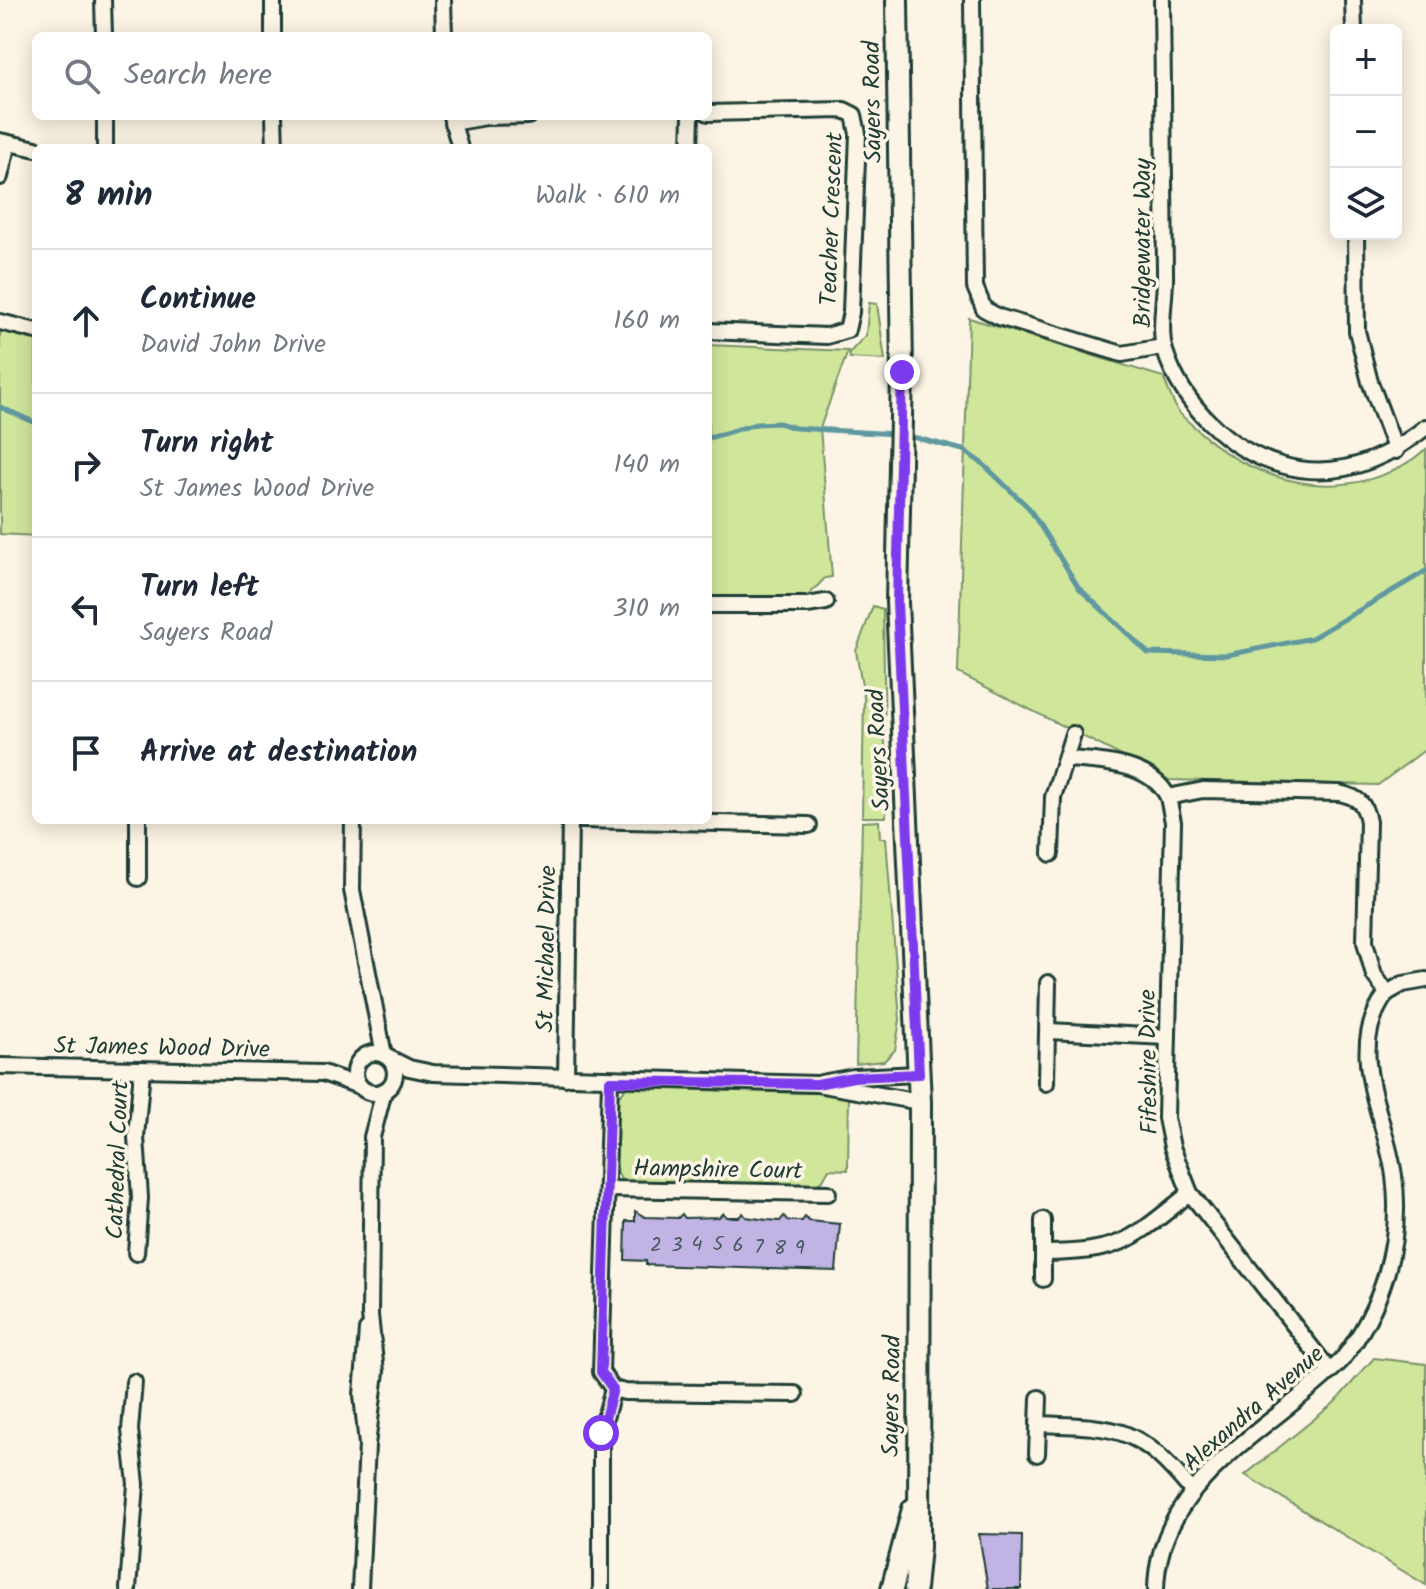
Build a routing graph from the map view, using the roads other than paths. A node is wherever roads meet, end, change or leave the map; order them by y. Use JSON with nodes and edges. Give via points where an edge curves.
{"nodes":[{"id":1,"x":103,"y":0,"type":"edge"},
{"id":2,"x":273,"y":0,"type":"edge"},
{"id":3,"x":443,"y":0,"type":"edge"},
{"id":4,"x":897,"y":0,"type":"edge"},
{"id":5,"x":972,"y":0,"type":"edge"},
{"id":6,"x":1162,"y":0,"type":"edge"},
{"id":7,"x":1353,"y":0,"type":"edge"},
{"id":8,"x":1354,"y":24,"type":"edge"},
{"id":9,"x":104,"y":32,"type":"edge"},
{"id":10,"x":273,"y":32,"type":"edge"},
{"id":11,"x":444,"y":32,"type":"edge"},
{"id":12,"x":712,"y":113,"type":"edge"},
{"id":13,"x":105,"y":120,"type":"edge"},
{"id":14,"x":274,"y":120,"type":"edge"},
{"id":15,"x":452,"y":120,"type":"edge"},
{"id":16,"x":691,"y":120,"type":"edge"},
{"id":17,"x":4,"y":142,"type":"edge"},
{"id":18,"x":105,"y":144,"type":"edge"},
{"id":19,"x":275,"y":144,"type":"edge"},
{"id":20,"x":459,"y":144,"type":"edge"},
{"id":21,"x":690,"y":144,"type":"edge"},
{"id":22,"x":32,"y":148,"type":"edge"},
{"id":23,"x":0,"y":177,"type":"edge"},
{"id":24,"x":1356,"y":240,"type":"edge"},
{"id":25,"x":0,"y":322,"type":"edge"},
{"id":26,"x":32,"y":330,"type":"edge"},
{"id":27,"x":712,"y":331,"type":"edge"},
{"id":28,"x":1163,"y":347,"type":"junction"},
{"id":29,"x":1426,"y":427,"type":"edge"},
{"id":30,"x":1396,"y":451,"type":"junction"},
{"id":31,"x":826,"y":602,"type":"dead end"},
{"id":32,"x":712,"y":605,"type":"edge"},
{"id":33,"x":1073,"y":734,"type":"dead end"},
{"id":34,"x":1067,"y":759,"type":"junction"},
{"id":35,"x":1168,"y":797,"type":"junction"},
{"id":36,"x":712,"y":823,"type":"edge"},
{"id":37,"x":138,"y":824,"type":"edge"},
{"id":38,"x":353,"y":824,"type":"edge"},
{"id":39,"x":570,"y":824,"type":"edge"},
{"id":40,"x":809,"y":825,"type":"dead end"},
{"id":41,"x":1051,"y":854,"type":"dead end"},
{"id":42,"x":138,"y":878,"type":"dead end"},
{"id":43,"x":1426,"y":980,"type":"edge"},
{"id":44,"x":1048,"y":983,"type":"dead end"},
{"id":45,"x":1387,"y":993,"type":"junction"},
{"id":46,"x":375,"y":1017,"type":"junction"},
{"id":47,"x":1049,"y":1031,"type":"junction"},
{"id":48,"x":1166,"y":1037,"type":"junction"},
{"id":49,"x":387,"y":1057,"type":"junction"},
{"id":50,"x":361,"y":1058,"type":"junction"},
{"id":51,"x":0,"y":1066,"type":"edge"},
{"id":52,"x":142,"y":1070,"type":"junction"},
{"id":53,"x":323,"y":1073,"type":"junction"},
{"id":54,"x":433,"y":1073,"type":"junction"},
{"id":55,"x":919,"y":1074,"type":"junction"},
{"id":56,"x":566,"y":1078,"type":"junction"},
{"id":57,"x":610,"y":1081,"type":"junction"},
{"id":58,"x":1046,"y":1083,"type":"dead end"},
{"id":59,"x":817,"y":1084,"type":"junction"},
{"id":60,"x":360,"y":1088,"type":"junction"},
{"id":61,"x":386,"y":1090,"type":"junction"},
{"id":62,"x":920,"y":1102,"type":"junction"},
{"id":63,"x":372,"y":1137,"type":"junction"},
{"id":64,"x":607,"y":1189,"type":"junction"},
{"id":65,"x":828,"y":1193,"type":"dead end"},
{"id":66,"x":1190,"y":1193,"type":"junction"},
{"id":67,"x":1043,"y":1220,"type":"dead end"},
{"id":68,"x":136,"y":1253,"type":"dead end"},
{"id":69,"x":1044,"y":1253,"type":"junction"},
{"id":70,"x":1043,"y":1279,"type":"dead end"},
{"id":71,"x":1330,"y":1371,"type":"junction"},
{"id":72,"x":134,"y":1382,"type":"dead end"},
{"id":73,"x":613,"y":1389,"type":"junction"},
{"id":74,"x":795,"y":1394,"type":"dead end"},
{"id":75,"x":1039,"y":1398,"type":"dead end"},
{"id":76,"x":1038,"y":1424,"type":"junction"},
{"id":77,"x":1037,"y":1454,"type":"dead end"},
{"id":78,"x":1192,"y":1491,"type":"junction"},
{"id":79,"x":917,"y":1507,"type":"junction"},
{"id":80,"x":128,"y":1589,"type":"edge"},
{"id":81,"x":360,"y":1589,"type":"edge"},
{"id":82,"x":601,"y":1589,"type":"edge"},
{"id":83,"x":892,"y":1589,"type":"edge"},
{"id":84,"x":915,"y":1589,"type":"edge"},
{"id":85,"x":1156,"y":1589,"type":"edge"}],
"edges":[{"from":1,"to":9,"type":"street"},
{"from":2,"to":10,"type":"street"},
{"from":3,"to":11,"type":"street"},
{"from":4,"to":55,"type":"main road","name":"Sayers Road","via":[[902,372],[897,602]]},
{"from":5,"to":28,"type":"street","via":[[979,302],[999,317],[1122,354]]},
{"from":6,"to":28,"type":"street","name":"Bridgewater Way"},
{"from":7,"to":8,"type":"street"},
{"from":12,"to":27,"type":"street","name":"Teacher Crescent","via":[[844,110],[854,115],[858,134],[847,330],[827,336]]},
{"from":13,"to":18,"type":"street"},
{"from":14,"to":19,"type":"street"},
{"from":15,"to":20,"type":"street"},
{"from":16,"to":21,"type":"street"},
{"from":17,"to":22,"type":"street"},
{"from":17,"to":23,"type":"street"},
{"from":24,"to":30,"type":"street","via":[[1357,331]]},
{"from":25,"to":26,"type":"street"},
{"from":28,"to":30,"type":"street","name":"Bridgewater Way","via":[[1208,422],[1247,452],[1297,470],[1327,471]]},
{"from":29,"to":30,"type":"street","name":"Bridgewater Way"},
{"from":31,"to":32,"type":"street"},
{"from":33,"to":34,"type":"street"},
{"from":34,"to":35,"type":"street","via":[[1110,762],[1139,772]]},
{"from":34,"to":41,"type":"street","via":[[1053,797]]},
{"from":35,"to":45,"type":"street","via":[[1203,790],[1339,793],[1360,800],[1368,822],[1365,942],[1374,975]]},
{"from":35,"to":48,"type":"street","name":"Fifeshire Drive","via":[[1173,822]]},
{"from":36,"to":40,"type":"street"},
{"from":37,"to":42,"type":"street"},
{"from":38,"to":46,"type":"street","via":[[352,890]]},
{"from":39,"to":56,"type":"street","name":"St Michael Drive"},
{"from":43,"to":45,"type":"street"},
{"from":44,"to":47,"type":"street"},
{"from":45,"to":71,"type":"street","name":"Alexandra Avenue","via":[[1370,1022],[1367,1055],[1394,1178],[1394,1240],[1386,1278],[1366,1324]]},
{"from":46,"to":49,"type":"street"},
{"from":46,"to":50,"type":"street","via":[[373,1037]]},
{"from":47,"to":48,"type":"street"},
{"from":47,"to":58,"type":"street"},
{"from":48,"to":66,"type":"street","name":"Fifeshire Drive","via":[[1166,1118]]},
{"from":49,"to":50,"type":"street","via":[[374,1053]]},
{"from":49,"to":54,"type":"street"},
{"from":49,"to":61,"type":"street","via":[[395,1073]]},
{"from":50,"to":53,"type":"street","name":"St James Wood Drive"},
{"from":50,"to":60,"type":"street","via":[[354,1070]]},
{"from":51,"to":52,"type":"street","name":"St James Wood Drive"},
{"from":52,"to":53,"type":"street","name":"St James Wood Drive"},
{"from":52,"to":68,"type":"street","name":"Cathedral Court"},
{"from":53,"to":60,"type":"street","name":"St James Wood Drive"},
{"from":54,"to":56,"type":"street"},
{"from":54,"to":61,"type":"street"},
{"from":55,"to":59,"type":"street"},
{"from":55,"to":62,"type":"main road","name":"Sayers Road"},
{"from":56,"to":57,"type":"street"},
{"from":57,"to":59,"type":"street"},
{"from":57,"to":64,"type":"street"},
{"from":59,"to":62,"type":"street"},
{"from":60,"to":61,"type":"street"},
{"from":60,"to":63,"type":"street"},
{"from":61,"to":63,"type":"street"},
{"from":62,"to":79,"type":"main road","name":"Sayers Road"},
{"from":63,"to":81,"type":"street"},
{"from":64,"to":65,"type":"street","name":"Hampshire Court"},
{"from":64,"to":73,"type":"street","via":[[601,1372]]},
{"from":66,"to":69,"type":"street","via":[[1113,1248]]},
{"from":66,"to":71,"type":"street","name":"Fifeshire Drive"},
{"from":67,"to":69,"type":"street"},
{"from":69,"to":70,"type":"street"},
{"from":71,"to":78,"type":"street","name":"Alexandra Avenue"},
{"from":72,"to":80,"type":"street","via":[[130,1430],[136,1484]]},
{"from":73,"to":74,"type":"street"},
{"from":73,"to":82,"type":"street","via":[[601,1433]]},
{"from":75,"to":76,"type":"street"},
{"from":76,"to":77,"type":"street"},
{"from":76,"to":78,"type":"street","via":[[1107,1427],[1129,1434],[1156,1451]]},
{"from":78,"to":85,"type":"street","name":"Alexandra Avenue","via":[[1165,1533]]},
{"from":79,"to":83,"type":"main road","name":"Sayers Road","via":[[901,1544]]},
{"from":79,"to":84,"type":"main road","name":"Sayers Road"}]}
